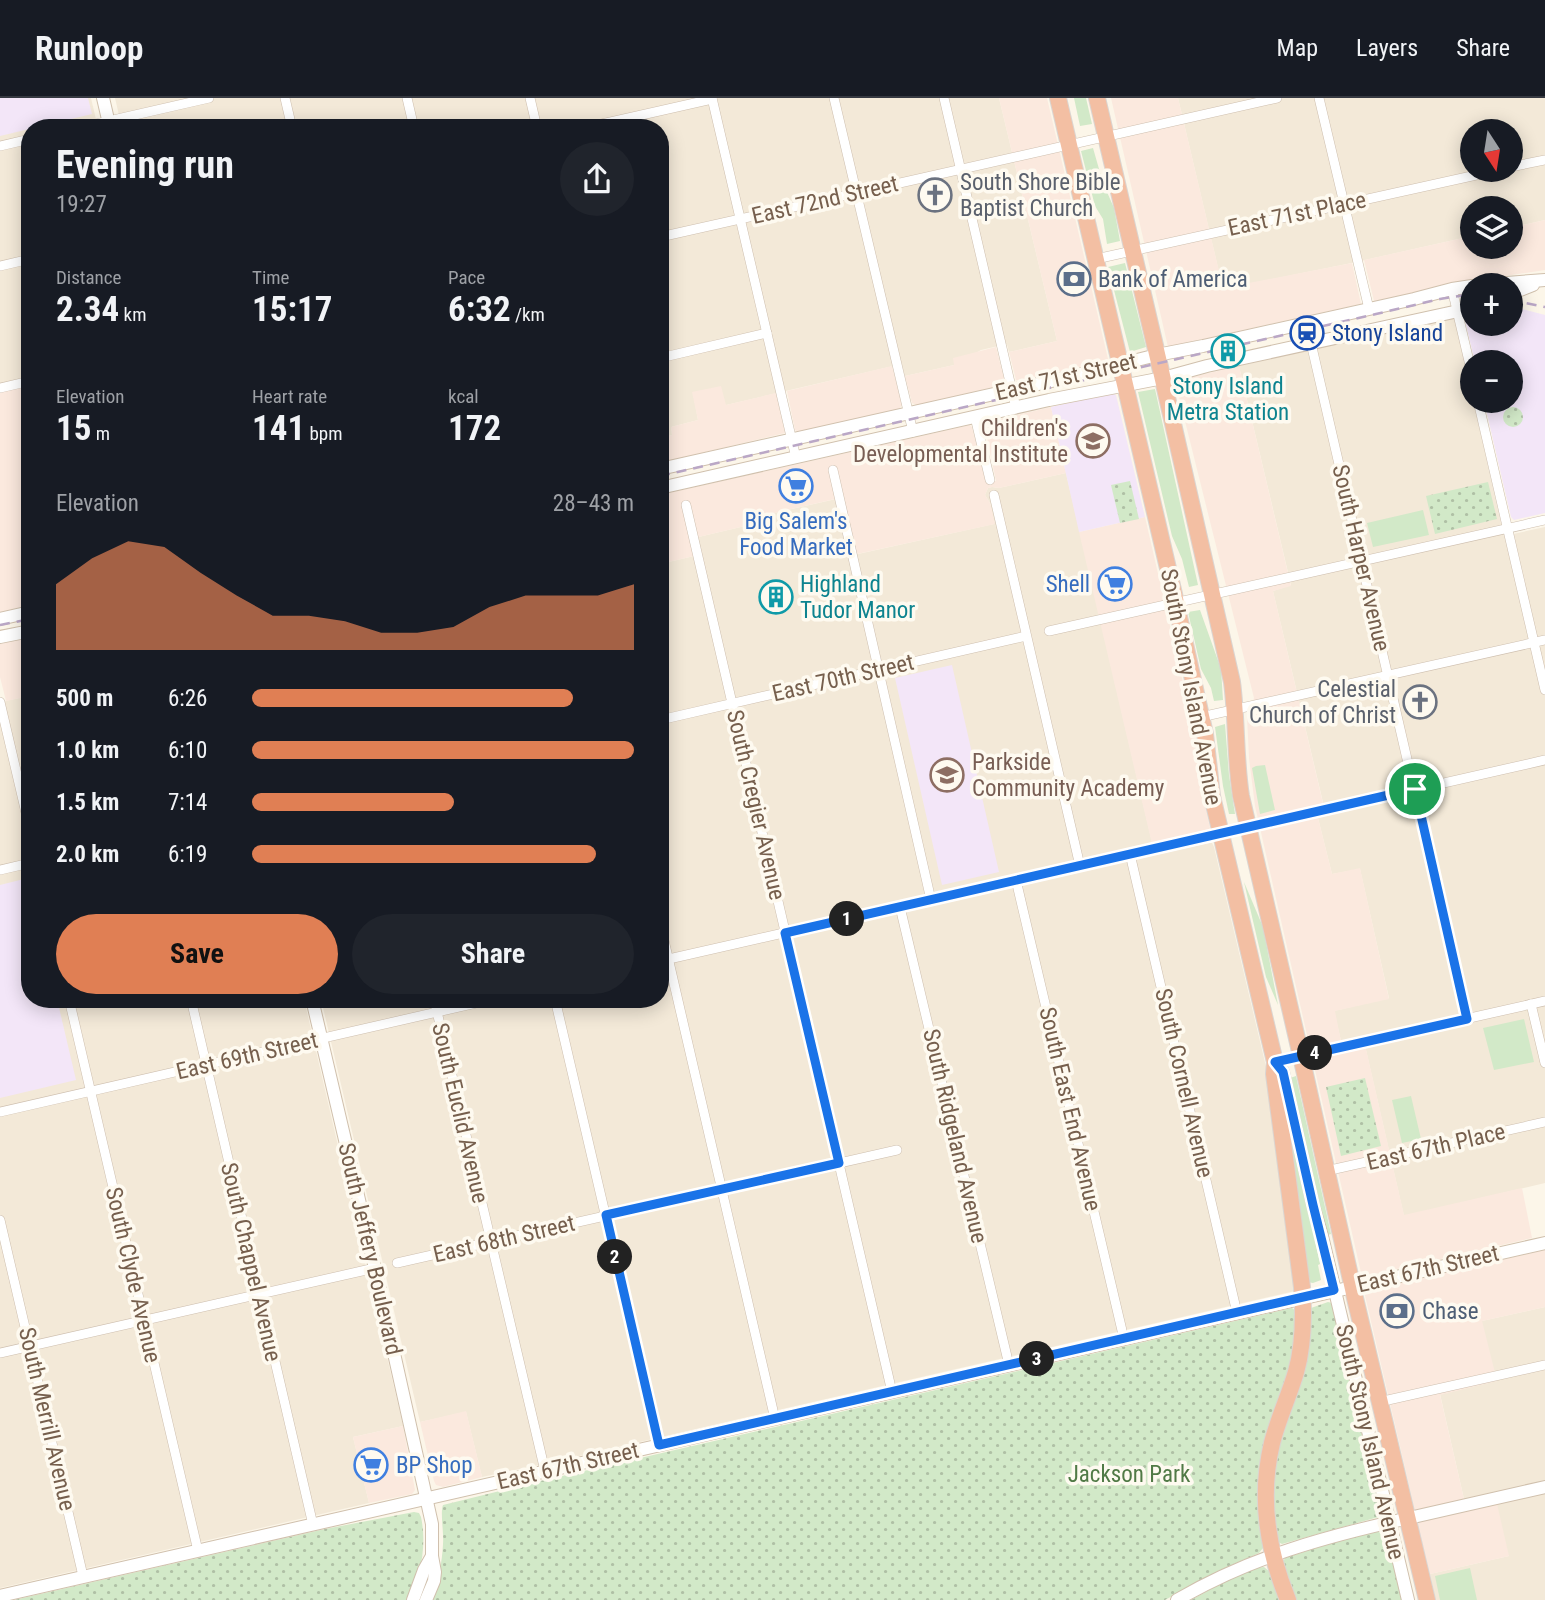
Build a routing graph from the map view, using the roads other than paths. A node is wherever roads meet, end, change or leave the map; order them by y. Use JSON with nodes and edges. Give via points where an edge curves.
{"nodes":[{"id":1,"x":103,"y":98,"type":"edge"},
{"id":2,"x":209,"y":98,"type":"edge"},
{"id":3,"x":285,"y":98,"type":"edge"},
{"id":4,"x":407,"y":98,"type":"edge"},
{"id":5,"x":530,"y":98,"type":"edge"},
{"id":6,"x":712,"y":98,"type":"edge"},
{"id":7,"x":834,"y":98,"type":"edge"},
{"id":8,"x":944,"y":98,"type":"edge"},
{"id":9,"x":1058,"y":98,"type":"edge"},
{"id":10,"x":1097,"y":98,"type":"edge"},
{"id":11,"x":1277,"y":98,"type":"edge"},
{"id":12,"x":1319,"y":98,"type":"edge"},
{"id":13,"x":108,"y":119,"type":"edge"},
{"id":14,"x":128,"y":119,"type":"edge"},
{"id":15,"x":290,"y":119,"type":"edge"},
{"id":16,"x":412,"y":119,"type":"edge"},
{"id":17,"x":535,"y":119,"type":"edge"},
{"id":18,"x":624,"y":119,"type":"edge"},
{"id":19,"x":1106,"y":136,"type":"junction"},
{"id":20,"x":21,"y":141,"type":"edge"},
{"id":21,"x":1069,"y":144,"type":"junction"},
{"id":22,"x":0,"y":146,"type":"edge"},
{"id":23,"x":1545,"y":160,"type":"edge"},
{"id":24,"x":1523,"y":164,"type":"edge"},
{"id":25,"x":960,"y":169,"type":"junction"},
{"id":26,"x":1460,"y":179,"type":"edge"},
{"id":27,"x":856,"y":193,"type":"junction"},
{"id":28,"x":1344,"y":204,"type":"junction"},
{"id":29,"x":740,"y":219,"type":"junction"},
{"id":30,"x":669,"y":235,"type":"edge"},
{"id":31,"x":1133,"y":250,"type":"junction"},
{"id":32,"x":1096,"y":259,"type":"junction"},
{"id":33,"x":21,"y":261,"type":"edge"},
{"id":34,"x":0,"y":266,"type":"edge"},
{"id":35,"x":1544,"y":280,"type":"edge"},
{"id":36,"x":1523,"y":282,"type":"edge"},
{"id":37,"x":1460,"y":288,"type":"edge"},
{"id":38,"x":1452,"y":289,"type":"junction"},
{"id":39,"x":1523,"y":289,"type":"edge"},
{"id":40,"x":1369,"y":309,"type":"junction"},
{"id":41,"x":1460,"y":311,"type":"edge"},
{"id":42,"x":1457,"y":312,"type":"junction"},
{"id":43,"x":767,"y":333,"type":"junction"},
{"id":44,"x":1311,"y":342,"type":"junction"},
{"id":45,"x":1466,"y":350,"type":"edge"},
{"id":46,"x":1157,"y":355,"type":"junction"},
{"id":47,"x":669,"y":356,"type":"edge"},
{"id":48,"x":1121,"y":364,"type":"junction"},
{"id":49,"x":1163,"y":378,"type":"junction"},
{"id":50,"x":21,"y":383,"type":"edge"},
{"id":51,"x":1126,"y":386,"type":"junction"},
{"id":52,"x":0,"y":388,"type":"edge"},
{"id":53,"x":1012,"y":390,"type":"junction"},
{"id":54,"x":1016,"y":408,"type":"junction"},
{"id":55,"x":908,"y":413,"type":"junction"},
{"id":56,"x":1481,"y":413,"type":"edge"},
{"id":57,"x":975,"y":417,"type":"junction"},
{"id":58,"x":913,"y":432,"type":"junction"},
{"id":59,"x":791,"y":439,"type":"junction"},
{"id":60,"x":796,"y":458,"type":"junction"},
{"id":61,"x":677,"y":465,"type":"junction"},
{"id":62,"x":669,"y":467,"type":"edge"},
{"id":63,"x":833,"y":470,"type":"dead end"},
{"id":64,"x":990,"y":480,"type":"dead end"},
{"id":65,"x":682,"y":484,"type":"junction"},
{"id":66,"x":669,"y":486,"type":"edge"},
{"id":67,"x":994,"y":495,"type":"dead end"},
{"id":68,"x":686,"y":505,"type":"dead end"},
{"id":69,"x":1545,"y":520,"type":"edge"},
{"id":70,"x":1508,"y":528,"type":"junction"},
{"id":71,"x":1361,"y":561,"type":"junction"},
{"id":72,"x":1212,"y":594,"type":"junction"},
{"id":73,"x":1176,"y":603,"type":"junction"},
{"id":74,"x":21,"y":614,"type":"edge"},
{"id":75,"x":0,"y":619,"type":"edge"},
{"id":76,"x":1049,"y":631,"type":"dead end"},
{"id":77,"x":21,"y":633,"type":"edge"},
{"id":78,"x":1026,"y":636,"type":"junction"},
{"id":79,"x":0,"y":638,"type":"edge"},
{"id":80,"x":1545,"y":640,"type":"edge"},
{"id":81,"x":1534,"y":643,"type":"junction"},
{"id":82,"x":879,"y":670,"type":"junction"},
{"id":83,"x":1388,"y":676,"type":"junction"},
{"id":84,"x":1545,"y":690,"type":"edge"},
{"id":85,"x":0,"y":702,"type":"edge"},
{"id":86,"x":732,"y":704,"type":"junction"},
{"id":87,"x":1235,"y":709,"type":"junction"},
{"id":88,"x":1201,"y":717,"type":"junction"},
{"id":89,"x":669,"y":718,"type":"edge"},
{"id":90,"x":1545,"y":760,"type":"edge"},
{"id":91,"x":1415,"y":789,"type":"junction"},
{"id":92,"x":21,"y":792,"type":"edge"},
{"id":93,"x":1248,"y":827,"type":"junction"},
{"id":94,"x":1221,"y":834,"type":"junction"},
{"id":95,"x":1130,"y":854,"type":"junction"},
{"id":96,"x":21,"y":865,"type":"edge"},
{"id":97,"x":1080,"y":866,"type":"junction"},
{"id":98,"x":0,"y":870,"type":"edge"},
{"id":99,"x":1016,"y":880,"type":"junction"},
{"id":100,"x":931,"y":900,"type":"junction"},
{"id":101,"x":900,"y":906,"type":"junction"},
{"id":102,"x":785,"y":933,"type":"junction"},
{"id":103,"x":669,"y":959,"type":"edge"},
{"id":104,"x":669,"y":980,"type":"edge"},
{"id":105,"x":1545,"y":1001,"type":"edge"},
{"id":106,"x":1531,"y":1004,"type":"junction"},
{"id":107,"x":71,"y":1008,"type":"edge"},
{"id":108,"x":193,"y":1008,"type":"edge"},
{"id":109,"x":314,"y":1008,"type":"edge"},
{"id":110,"x":436,"y":1008,"type":"edge"},
{"id":111,"x":455,"y":1008,"type":"edge"},
{"id":112,"x":557,"y":1008,"type":"edge"},
{"id":113,"x":437,"y":1012,"type":"junction"},
{"id":114,"x":1467,"y":1019,"type":"junction"},
{"id":115,"x":321,"y":1039,"type":"junction"},
{"id":116,"x":1301,"y":1056,"type":"junction"},
{"id":117,"x":1275,"y":1062,"type":"junction"},
{"id":118,"x":1545,"y":1063,"type":"edge"},
{"id":119,"x":206,"y":1065,"type":"junction"},
{"id":120,"x":91,"y":1091,"type":"junction"},
{"id":121,"x":0,"y":1112,"type":"edge"},
{"id":122,"x":1545,"y":1122,"type":"edge"},
{"id":123,"x":897,"y":1150,"type":"dead end"},
{"id":124,"x":839,"y":1163,"type":"junction"},
{"id":125,"x":1326,"y":1171,"type":"junction"},
{"id":126,"x":722,"y":1189,"type":"junction"},
{"id":127,"x":606,"y":1215,"type":"junction"},
{"id":128,"x":0,"y":1220,"type":"edge"},
{"id":129,"x":491,"y":1242,"type":"junction"},
{"id":130,"x":1545,"y":1243,"type":"edge"},
{"id":131,"x":397,"y":1263,"type":"dead end"},
{"id":132,"x":375,"y":1268,"type":"junction"},
{"id":133,"x":1352,"y":1286,"type":"junction"},
{"id":134,"x":1334,"y":1290,"type":"junction"},
{"id":135,"x":259,"y":1294,"type":"junction"},
{"id":136,"x":1303,"y":1298,"type":"junction"},
{"id":137,"x":1237,"y":1313,"type":"junction"},
{"id":138,"x":144,"y":1321,"type":"junction"},
{"id":139,"x":1124,"y":1339,"type":"junction"},
{"id":140,"x":30,"y":1347,"type":"junction"},
{"id":141,"x":0,"y":1353,"type":"edge"},
{"id":142,"x":1009,"y":1365,"type":"junction"},
{"id":143,"x":1545,"y":1365,"type":"edge"},
{"id":144,"x":892,"y":1392,"type":"junction"},
{"id":145,"x":1379,"y":1402,"type":"junction"},
{"id":146,"x":775,"y":1419,"type":"junction"},
{"id":147,"x":659,"y":1445,"type":"junction"},
{"id":148,"x":545,"y":1471,"type":"junction"},
{"id":149,"x":1545,"y":1487,"type":"edge"},
{"id":150,"x":427,"y":1498,"type":"junction"},
{"id":151,"x":1407,"y":1518,"type":"junction"},
{"id":152,"x":1390,"y":1521,"type":"junction"},
{"id":153,"x":313,"y":1525,"type":"junction"},
{"id":154,"x":198,"y":1551,"type":"junction"},
{"id":155,"x":1272,"y":1554,"type":"junction"},
{"id":156,"x":432,"y":1556,"type":"junction"},
{"id":157,"x":83,"y":1576,"type":"junction"},
{"id":158,"x":0,"y":1596,"type":"edge"},
{"id":159,"x":413,"y":1600,"type":"edge"},
{"id":160,"x":426,"y":1600,"type":"edge"},
{"id":161,"x":1177,"y":1600,"type":"edge"},
{"id":162,"x":1288,"y":1600,"type":"edge"},
{"id":163,"x":1408,"y":1600,"type":"edge"},
{"id":164,"x":1427,"y":1600,"type":"edge"}],
"edges":[{"from":1,"to":13,"type":"street"},
{"from":2,"to":14,"type":"street"},
{"from":3,"to":15,"type":"street"},
{"from":4,"to":16,"type":"street"},
{"from":5,"to":17,"type":"street"},
{"from":6,"to":18,"type":"street"},
{"from":6,"to":29,"type":"street"},
{"from":7,"to":27,"type":"street"},
{"from":8,"to":25,"type":"street"},
{"from":9,"to":21,"type":"highway","name":"South Stony Island Avenue"},
{"from":10,"to":19,"type":"highway","name":"South Stony Island Avenue"},
{"from":11,"to":19,"type":"street","name":"East 72nd Street"},
{"from":12,"to":28,"type":"street"},
{"from":19,"to":21,"type":"street","name":"East 72nd Street"},
{"from":19,"to":31,"type":"highway","name":"South Stony Island Avenue"},
{"from":20,"to":22,"type":"street"},
{"from":21,"to":25,"type":"street","name":"East 72nd Street"},
{"from":21,"to":32,"type":"highway","name":"South Stony Island Avenue"},
{"from":23,"to":24,"type":"street"},
{"from":25,"to":27,"type":"street","name":"East 72nd Street"},
{"from":25,"to":53,"type":"street"},
{"from":26,"to":28,"type":"street","name":"East 71st Place"},
{"from":27,"to":29,"type":"street","name":"East 72nd Street"},
{"from":27,"to":55,"type":"street"},
{"from":28,"to":31,"type":"street","name":"East 71st Place"},
{"from":28,"to":40,"type":"street"},
{"from":29,"to":30,"type":"street","name":"East 72nd Street"},
{"from":29,"to":43,"type":"street"},
{"from":31,"to":32,"type":"street","name":"East 71st Place"},
{"from":31,"to":46,"type":"highway","name":"South Stony Island Avenue"},
{"from":32,"to":48,"type":"highway","name":"South Stony Island Avenue"},
{"from":33,"to":34,"type":"street"},
{"from":35,"to":36,"type":"street"},
{"from":35,"to":39,"type":"street"},
{"from":37,"to":38,"type":"street","name":"East 71st Street"},
{"from":38,"to":40,"type":"street","name":"East 71st Street"},
{"from":38,"to":42,"type":"street"},
{"from":40,"to":46,"type":"street","name":"East 71st Street"},
{"from":41,"to":42,"type":"street","name":"East 71st Street"},
{"from":42,"to":44,"type":"street","name":"East 71st Street"},
{"from":42,"to":45,"type":"street"},
{"from":43,"to":47,"type":"street"},
{"from":43,"to":59,"type":"street"},
{"from":44,"to":49,"type":"street","name":"East 71st Street"},
{"from":44,"to":71,"type":"street","name":"South Harper Avenue"},
{"from":46,"to":48,"type":"street","name":"East 71st Street"},
{"from":46,"to":49,"type":"highway","name":"South Stony Island Avenue"},
{"from":48,"to":51,"type":"highway","name":"South Stony Island Avenue"},
{"from":48,"to":53,"type":"street","name":"East 71st Street"},
{"from":49,"to":51,"type":"street","name":"East 71st Street"},
{"from":49,"to":72,"type":"highway","name":"South Stony Island Avenue"},
{"from":50,"to":52,"type":"street"},
{"from":51,"to":54,"type":"street","name":"East 71st Street"},
{"from":51,"to":73,"type":"highway","name":"South Stony Island Avenue"},
{"from":53,"to":54,"type":"street"},
{"from":53,"to":55,"type":"street","name":"East 71st Street"},
{"from":54,"to":57,"type":"street","name":"East 71st Street"},
{"from":55,"to":58,"type":"street"},
{"from":55,"to":59,"type":"street","name":"East 71st Street"},
{"from":56,"to":70,"type":"street"},
{"from":57,"to":58,"type":"street","name":"East 71st Street"},
{"from":57,"to":64,"type":"street"},
{"from":58,"to":60,"type":"street","name":"East 71st Street"},
{"from":59,"to":60,"type":"street"},
{"from":59,"to":61,"type":"street","name":"East 71st Street"},
{"from":60,"to":65,"type":"street","name":"East 71st Street"},
{"from":61,"to":62,"type":"street","name":"East 71st Street"},
{"from":61,"to":65,"type":"street"},
{"from":63,"to":82,"type":"street"},
{"from":65,"to":66,"type":"street","name":"East 71st Street"},
{"from":67,"to":78,"type":"street"},
{"from":68,"to":86,"type":"street","name":"South Cregier Avenue"},
{"from":69,"to":70,"type":"street"},
{"from":70,"to":71,"type":"street"},
{"from":70,"to":81,"type":"street"},
{"from":71,"to":72,"type":"street"},
{"from":71,"to":83,"type":"street","name":"South Harper Avenue"},
{"from":72,"to":73,"type":"street"},
{"from":72,"to":87,"type":"highway","name":"South Stony Island Avenue"},
{"from":73,"to":76,"type":"street"},
{"from":73,"to":88,"type":"highway","name":"South Stony Island Avenue"},
{"from":74,"to":75,"type":"street"},
{"from":77,"to":79,"type":"street"},
{"from":78,"to":82,"type":"street","name":"East 70th Street"},
{"from":78,"to":97,"type":"street"},
{"from":80,"to":81,"type":"street"},
{"from":81,"to":83,"type":"street"},
{"from":81,"to":84,"type":"street"},
{"from":82,"to":86,"type":"street","name":"East 70th Street"},
{"from":82,"to":100,"type":"street"},
{"from":83,"to":87,"type":"street"},
{"from":83,"to":91,"type":"street","name":"South Harper Avenue"},
{"from":85,"to":92,"type":"street"},
{"from":86,"to":89,"type":"street","name":"East 70th Street"},
{"from":86,"to":102,"type":"street","name":"South Cregier Avenue"},
{"from":87,"to":88,"type":"street"},
{"from":87,"to":93,"type":"highway","name":"South Stony Island Avenue","via":[[1238,777]]},
{"from":88,"to":94,"type":"highway","name":"South Stony Island Avenue"},
{"from":90,"to":91,"type":"street"},
{"from":91,"to":93,"type":"street"},
{"from":91,"to":114,"type":"street","name":"South Harper Avenue"},
{"from":93,"to":94,"type":"street"},
{"from":93,"to":116,"type":"highway","name":"South Stony Island Avenue"},
{"from":94,"to":95,"type":"street"},
{"from":94,"to":117,"type":"highway","name":"South Stony Island Avenue"},
{"from":95,"to":97,"type":"street"},
{"from":95,"to":137,"type":"street","name":"South Cornell Avenue"},
{"from":96,"to":98,"type":"street"},
{"from":97,"to":99,"type":"street"},
{"from":99,"to":100,"type":"street"},
{"from":99,"to":139,"type":"street","name":"South East End Avenue"},
{"from":100,"to":101,"type":"street"},
{"from":101,"to":102,"type":"street"},
{"from":101,"to":142,"type":"street","name":"South Ridgeland Avenue"},
{"from":102,"to":103,"type":"street"},
{"from":102,"to":124,"type":"street","name":"South Cregier Avenue"},
{"from":104,"to":126,"type":"street"},
{"from":105,"to":106,"type":"street"},
{"from":106,"to":114,"type":"street"},
{"from":106,"to":118,"type":"street"},
{"from":107,"to":120,"type":"street","name":"South Clyde Avenue"},
{"from":108,"to":119,"type":"street","name":"South Chappel Avenue"},
{"from":109,"to":115,"type":"street","name":"South Jeffery Boulevard"},
{"from":110,"to":113,"type":"street","name":"South Euclid Avenue"},
{"from":111,"to":113,"type":"street","name":"East 69th Street"},
{"from":112,"to":127,"type":"street"},
{"from":113,"to":115,"type":"street","name":"East 69th Street"},
{"from":113,"to":129,"type":"street","name":"South Euclid Avenue"},
{"from":114,"to":116,"type":"street"},
{"from":115,"to":119,"type":"street","name":"East 69th Street"},
{"from":115,"to":132,"type":"street","name":"South Jeffery Boulevard"},
{"from":116,"to":117,"type":"street"},
{"from":116,"to":125,"type":"highway","name":"South Stony Island Avenue"},
{"from":117,"to":134,"type":"street","name":"South Stony Island Avenue","via":[[1283,1072]]},
{"from":117,"to":136,"type":"highway"},
{"from":119,"to":120,"type":"street","name":"East 69th Street"},
{"from":119,"to":135,"type":"street","name":"South Chappel Avenue"},
{"from":120,"to":121,"type":"street","name":"East 69th Street"},
{"from":120,"to":138,"type":"street","name":"South Clyde Avenue"},
{"from":122,"to":125,"type":"street","name":"East 67th Place"},
{"from":123,"to":124,"type":"street","name":"East 68th Street"},
{"from":124,"to":126,"type":"street","name":"East 68th Street"},
{"from":124,"to":144,"type":"street","name":"South Cregier Avenue"},
{"from":125,"to":133,"type":"highway","name":"South Stony Island Avenue"},
{"from":126,"to":127,"type":"street","name":"East 68th Street"},
{"from":126,"to":146,"type":"street"},
{"from":127,"to":129,"type":"street","name":"East 68th Street"},
{"from":127,"to":147,"type":"street"},
{"from":128,"to":140,"type":"street","name":"South Merrill Avenue"},
{"from":129,"to":131,"type":"street","name":"East 68th Street"},
{"from":129,"to":148,"type":"street","name":"South Euclid Avenue"},
{"from":130,"to":133,"type":"street","name":"East 67th Street"},
{"from":132,"to":135,"type":"street"},
{"from":132,"to":150,"type":"street","name":"South Jeffery Boulevard"},
{"from":133,"to":134,"type":"street","name":"East 67th Street"},
{"from":133,"to":145,"type":"highway","name":"South Stony Island Avenue"},
{"from":134,"to":136,"type":"street","name":"East 67th Street"},
{"from":134,"to":152,"type":"street","name":"South Stony Island Avenue"},
{"from":135,"to":138,"type":"street"},
{"from":135,"to":153,"type":"street","name":"South Chappel Avenue"},
{"from":136,"to":137,"type":"street","name":"East 67th Street"},
{"from":136,"to":155,"type":"highway","via":[[1299,1359],[1266,1478]]},
{"from":137,"to":139,"type":"street","name":"East 67th Street"},
{"from":138,"to":140,"type":"street"},
{"from":138,"to":154,"type":"street","name":"South Clyde Avenue"},
{"from":139,"to":142,"type":"street","name":"East 67th Street"},
{"from":140,"to":141,"type":"street"},
{"from":140,"to":157,"type":"street","name":"South Merrill Avenue"},
{"from":142,"to":144,"type":"street","name":"East 67th Street"},
{"from":143,"to":145,"type":"street"},
{"from":144,"to":146,"type":"street","name":"East 67th Street"},
{"from":145,"to":151,"type":"highway","name":"South Stony Island Avenue"},
{"from":146,"to":147,"type":"street","name":"East 67th Street"},
{"from":147,"to":148,"type":"street","name":"East 67th Street"},
{"from":148,"to":150,"type":"street","name":"East 67th Street"},
{"from":149,"to":151,"type":"street"},
{"from":150,"to":153,"type":"street","name":"East 67th Street"},
{"from":150,"to":156,"type":"street","name":"South Jeffery Boulevard"},
{"from":151,"to":152,"type":"street"},
{"from":151,"to":164,"type":"highway","name":"South Stony Island Avenue"},
{"from":152,"to":155,"type":"street"},
{"from":152,"to":163,"type":"street","name":"South Stony Island Avenue"},
{"from":153,"to":154,"type":"street","name":"East 67th Street"},
{"from":154,"to":157,"type":"street","name":"East 67th Street"},
{"from":155,"to":161,"type":"street"},
{"from":155,"to":162,"type":"highway"},
{"from":156,"to":159,"type":"street"},
{"from":156,"to":160,"type":"street","name":"South Jeffery Boulevard","via":[[434,1581]]},
{"from":157,"to":158,"type":"street","name":"East 67th Street"}]}
